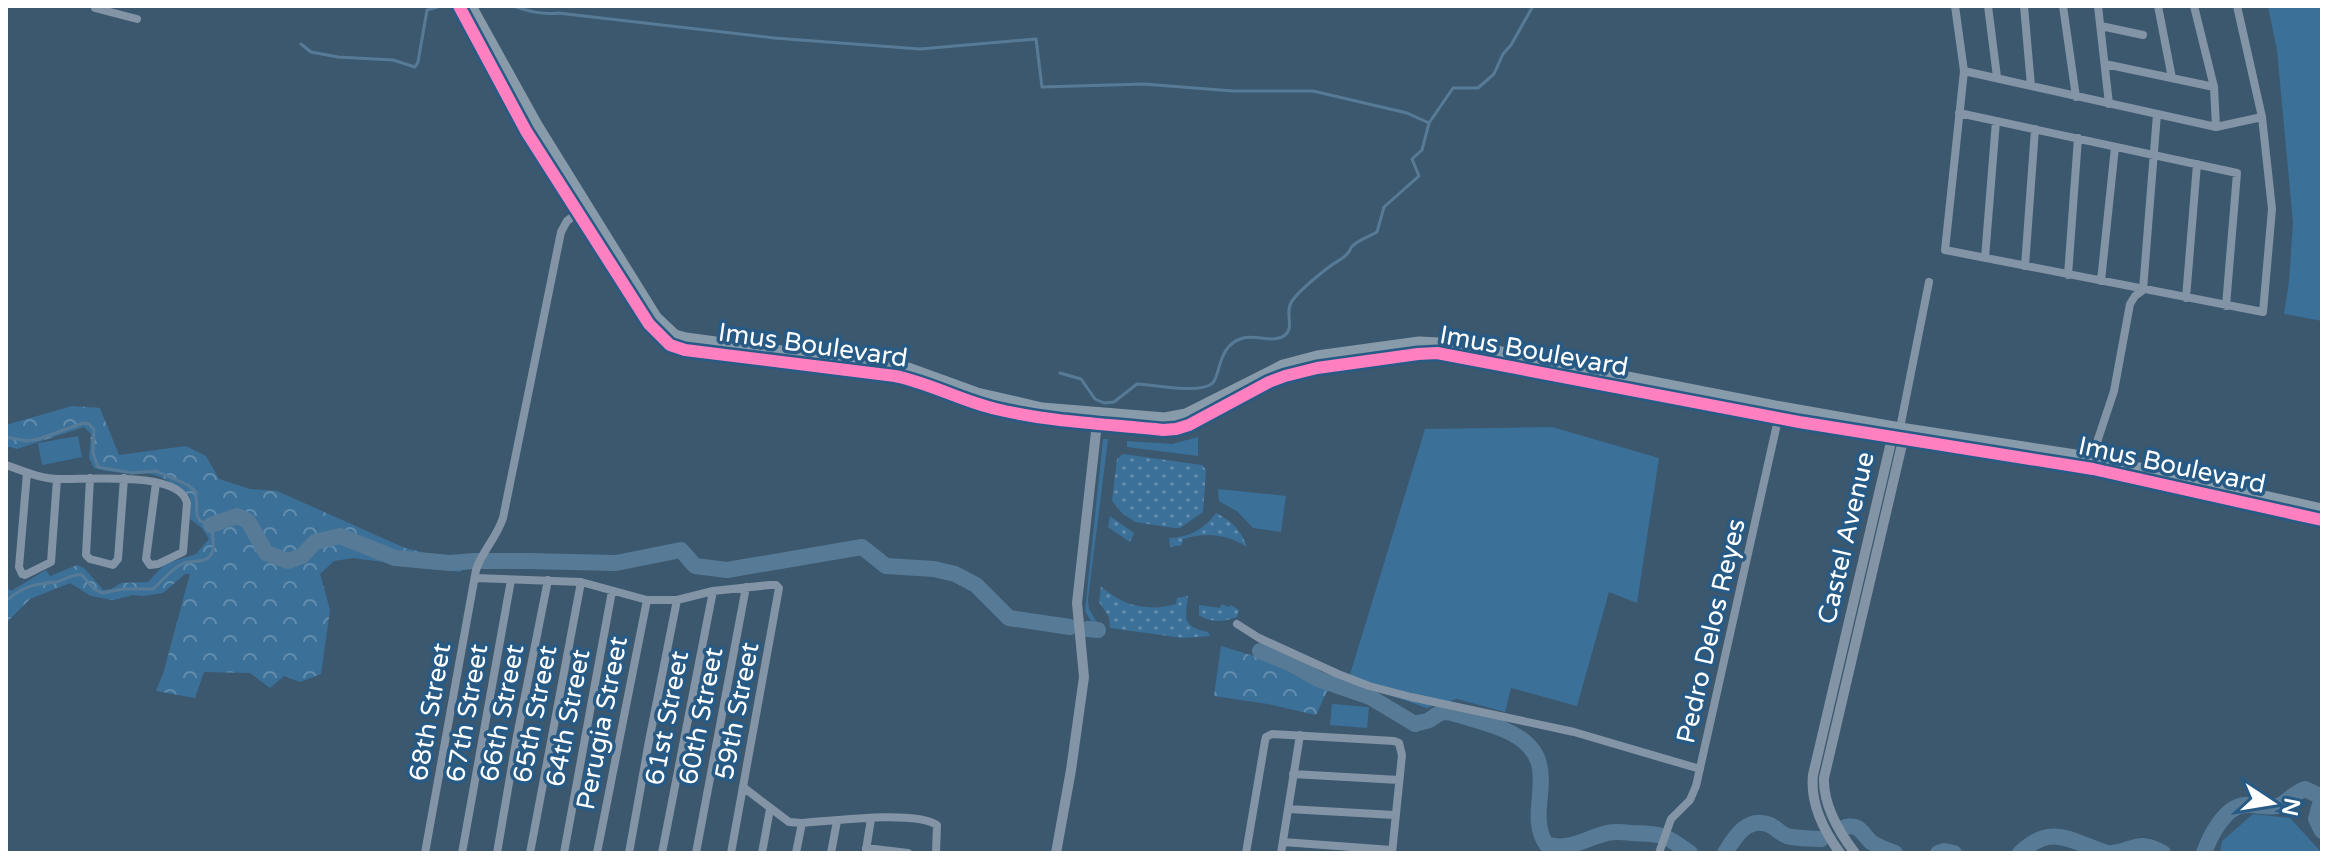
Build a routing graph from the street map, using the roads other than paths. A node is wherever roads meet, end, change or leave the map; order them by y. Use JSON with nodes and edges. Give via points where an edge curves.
{"nodes":[{"id":1,"x":95,"y":6,"type":"edge"},
{"id":2,"x":129,"y":6,"type":"edge"},
{"id":3,"x":459,"y":6,"type":"edge"},
{"id":4,"x":471,"y":6,"type":"edge"},
{"id":5,"x":1955,"y":6,"type":"edge"},
{"id":6,"x":1988,"y":6,"type":"edge"},
{"id":7,"x":2024,"y":6,"type":"edge"},
{"id":8,"x":2063,"y":6,"type":"edge"},
{"id":9,"x":2098,"y":6,"type":"edge"},
{"id":10,"x":2158,"y":6,"type":"edge"},
{"id":11,"x":2194,"y":6,"type":"edge"},
{"id":12,"x":2237,"y":6,"type":"edge"},
{"id":13,"x":127,"y":17,"type":"junction"},
{"id":14,"x":137,"y":19,"type":"dead end"},
{"id":15,"x":2101,"y":26,"type":"junction"},
{"id":16,"x":2143,"y":35,"type":"dead end"},
{"id":17,"x":2105,"y":64,"type":"junction"},
{"id":18,"x":1964,"y":71,"type":"junction"},
{"id":19,"x":1997,"y":77,"type":"junction"},
{"id":20,"x":2172,"y":78,"type":"junction"},
{"id":21,"x":2031,"y":86,"type":"junction"},
{"id":22,"x":2214,"y":87,"type":"junction"},
{"id":23,"x":2076,"y":97,"type":"junction"},
{"id":24,"x":2109,"y":104,"type":"junction"},
{"id":25,"x":1959,"y":113,"type":"junction"},
{"id":26,"x":2157,"y":114,"type":"junction"},
{"id":27,"x":2262,"y":117,"type":"junction"},
{"id":28,"x":1996,"y":121,"type":"junction"},
{"id":29,"x":2216,"y":127,"type":"junction"},
{"id":30,"x":2035,"y":129,"type":"junction"},
{"id":31,"x":2078,"y":138,"type":"junction"},
{"id":32,"x":2115,"y":147,"type":"junction"},
{"id":33,"x":2155,"y":155,"type":"junction"},
{"id":34,"x":2197,"y":164,"type":"junction"},
{"id":35,"x":583,"y":209,"type":"junction"},
{"id":36,"x":1985,"y":258,"type":"junction"},
{"id":37,"x":2025,"y":266,"type":"junction"},
{"id":38,"x":2068,"y":275,"type":"junction"},
{"id":39,"x":2101,"y":281,"type":"junction"},
{"id":40,"x":1929,"y":282,"type":"dead end"},
{"id":41,"x":2143,"y":290,"type":"junction"},
{"id":42,"x":2186,"y":298,"type":"junction"},
{"id":43,"x":2226,"y":306,"type":"junction"},
{"id":44,"x":1780,"y":413,"type":"junction"},
{"id":45,"x":1097,"y":423,"type":"junction"},
{"id":46,"x":1898,"y":435,"type":"junction"},
{"id":47,"x":2094,"y":463,"type":"junction"},
{"id":48,"x":6,"y":465,"type":"edge"},
{"id":49,"x":27,"y":473,"type":"junction"},
{"id":50,"x":90,"y":478,"type":"junction"},
{"id":51,"x":124,"y":478,"type":"junction"},
{"id":52,"x":57,"y":479,"type":"junction"},
{"id":53,"x":156,"y":483,"type":"junction"},
{"id":54,"x":2322,"y":509,"type":"edge"},
{"id":55,"x":2322,"y":520,"type":"edge"},
{"id":56,"x":475,"y":578,"type":"junction"},
{"id":57,"x":511,"y":580,"type":"junction"},
{"id":58,"x":548,"y":580,"type":"junction"},
{"id":59,"x":581,"y":582,"type":"junction"},
{"id":60,"x":746,"y":587,"type":"junction"},
{"id":61,"x":612,"y":591,"type":"junction"},
{"id":62,"x":713,"y":591,"type":"junction"},
{"id":63,"x":647,"y":600,"type":"junction"},
{"id":64,"x":677,"y":600,"type":"junction"},
{"id":65,"x":1237,"y":624,"type":"dead end"},
{"id":66,"x":1300,"y":735,"type":"junction"},
{"id":67,"x":1700,"y":769,"type":"junction"},
{"id":68,"x":1293,"y":774,"type":"junction"},
{"id":69,"x":1399,"y":780,"type":"junction"},
{"id":70,"x":743,"y":787,"type":"junction"},
{"id":71,"x":770,"y":809,"type":"junction"},
{"id":72,"x":1288,"y":809,"type":"junction"},
{"id":73,"x":1394,"y":815,"type":"junction"},
{"id":74,"x":871,"y":819,"type":"junction"},
{"id":75,"x":837,"y":821,"type":"junction"},
{"id":76,"x":802,"y":823,"type":"junction"},
{"id":77,"x":1283,"y":842,"type":"junction"},
{"id":78,"x":866,"y":851,"type":"edge"},
{"id":79,"x":1392,"y":851,"type":"edge"},
{"id":80,"x":425,"y":853,"type":"edge"},
{"id":81,"x":462,"y":853,"type":"edge"},
{"id":82,"x":497,"y":853,"type":"edge"},
{"id":83,"x":530,"y":853,"type":"edge"},
{"id":84,"x":564,"y":853,"type":"edge"},
{"id":85,"x":597,"y":853,"type":"edge"},
{"id":86,"x":629,"y":853,"type":"edge"},
{"id":87,"x":662,"y":853,"type":"edge"},
{"id":88,"x":696,"y":853,"type":"edge"},
{"id":89,"x":731,"y":853,"type":"edge"},
{"id":90,"x":762,"y":853,"type":"edge"},
{"id":91,"x":796,"y":853,"type":"edge"},
{"id":92,"x":831,"y":853,"type":"edge"},
{"id":93,"x":908,"y":853,"type":"edge"},
{"id":94,"x":936,"y":853,"type":"edge"},
{"id":95,"x":1056,"y":853,"type":"edge"},
{"id":96,"x":1246,"y":853,"type":"edge"},
{"id":97,"x":1281,"y":853,"type":"edge"},
{"id":98,"x":1659,"y":853,"type":"edge"},
{"id":99,"x":1840,"y":853,"type":"edge"},
{"id":100,"x":1855,"y":853,"type":"edge"}],
"edges":[{"from":1,"to":13,"type":"street"},
{"from":2,"to":13,"type":"street"},
{"from":3,"to":35,"type":"main road","name":"Imus Boulevard","via":[[526,131]]},
{"from":4,"to":35,"type":"main road","name":"Imus Boulevard"},
{"from":5,"to":18,"type":"street"},
{"from":6,"to":19,"type":"street"},
{"from":7,"to":21,"type":"street"},
{"from":8,"to":23,"type":"street"},
{"from":9,"to":15,"type":"street"},
{"from":10,"to":20,"type":"street"},
{"from":11,"to":22,"type":"street"},
{"from":12,"to":27,"type":"street"},
{"from":13,"to":14,"type":"street"},
{"from":15,"to":16,"type":"street"},
{"from":15,"to":17,"type":"street"},
{"from":17,"to":20,"type":"street"},
{"from":17,"to":24,"type":"street"},
{"from":18,"to":19,"type":"street"},
{"from":18,"to":25,"type":"street"},
{"from":19,"to":21,"type":"street"},
{"from":20,"to":22,"type":"street"},
{"from":21,"to":23,"type":"street"},
{"from":22,"to":29,"type":"street"},
{"from":23,"to":24,"type":"street"},
{"from":24,"to":26,"type":"street"},
{"from":25,"to":28,"type":"street"},
{"from":25,"to":36,"type":"street","via":[[1945,250]]},
{"from":26,"to":29,"type":"street"},
{"from":26,"to":33,"type":"street"},
{"from":27,"to":29,"type":"street"},
{"from":27,"to":43,"type":"street","via":[[2272,209],[2263,312]]},
{"from":28,"to":30,"type":"street"},
{"from":28,"to":36,"type":"street"},
{"from":30,"to":31,"type":"street"},
{"from":30,"to":37,"type":"street"},
{"from":31,"to":32,"type":"street"},
{"from":31,"to":38,"type":"street"},
{"from":32,"to":33,"type":"street"},
{"from":32,"to":39,"type":"street"},
{"from":33,"to":34,"type":"street"},
{"from":33,"to":41,"type":"street"},
{"from":34,"to":42,"type":"street"},
{"from":34,"to":43,"type":"street","via":[[2237,173]]},
{"from":35,"to":44,"type":"main road","name":"Imus Boulevard","via":[[656,317],[675,335],[908,368],[1032,406],[1177,417],[1298,360],[1438,341]]},
{"from":35,"to":45,"type":"main road","name":"Imus Boulevard","via":[[649,324],[670,345],[895,376],[992,409]]},
{"from":35,"to":56,"type":"street","name":"68th Street","via":[[561,232],[503,518]]},
{"from":36,"to":37,"type":"street"},
{"from":37,"to":38,"type":"street"},
{"from":38,"to":39,"type":"street"},
{"from":39,"to":41,"type":"street"},
{"from":40,"to":46,"type":"street"},
{"from":41,"to":42,"type":"street"},
{"from":41,"to":47,"type":"street","via":[[2130,304]]},
{"from":42,"to":43,"type":"street"},
{"from":44,"to":45,"type":"main road","name":"Imus Boulevard","via":[[1437,353],[1300,371],[1176,429]]},
{"from":44,"to":46,"type":"main road","name":"Imus Boulevard"},
{"from":44,"to":67,"type":"street","name":"Pedro Delos Reyes"},
{"from":45,"to":95,"type":"street","via":[[1077,603],[1084,677]]},
{"from":46,"to":47,"type":"main road","name":"Imus Boulevard"},
{"from":46,"to":99,"type":"street","name":"Castel Avenue","via":[[1813,775],[1820,817]]},
{"from":46,"to":100,"type":"street","name":"Castel Avenue","via":[[1824,778],[1836,826]]},
{"from":47,"to":54,"type":"main road","name":"Imus Boulevard"},
{"from":47,"to":55,"type":"main road","name":"Imus Boulevard"},
{"from":48,"to":49,"type":"street"},
{"from":49,"to":52,"type":"street"},
{"from":49,"to":52,"type":"street","via":[[19,567],[25,575],[51,562]]},
{"from":50,"to":51,"type":"street"},
{"from":50,"to":51,"type":"street","via":[[86,555],[113,565],[118,559]]},
{"from":50,"to":52,"type":"street"},
{"from":51,"to":53,"type":"street"},
{"from":53,"to":53,"type":"street","via":[[146,559],[150,565],[184,548],[187,499]]},
{"from":56,"to":57,"type":"street"},
{"from":56,"to":80,"type":"street","name":"68th Street"},
{"from":57,"to":58,"type":"street"},
{"from":57,"to":81,"type":"street","name":"67th Street"},
{"from":58,"to":59,"type":"street"},
{"from":58,"to":82,"type":"street","name":"66th Street"},
{"from":59,"to":61,"type":"street"},
{"from":59,"to":83,"type":"street","name":"65th Street"},
{"from":60,"to":62,"type":"street"},
{"from":60,"to":70,"type":"street","name":"59th Street","via":[[776,585],[780,593]]},
{"from":60,"to":88,"type":"street","name":"60th Street"},
{"from":61,"to":63,"type":"street"},
{"from":61,"to":84,"type":"street","name":"64th Street"},
{"from":62,"to":64,"type":"street"},
{"from":62,"to":87,"type":"street","name":"61st Street"},
{"from":63,"to":64,"type":"street"},
{"from":63,"to":85,"type":"street","name":"Perugia Street"},
{"from":64,"to":86,"type":"street"},
{"from":65,"to":67,"type":"street","via":[[1369,686],[1574,732]]},
{"from":66,"to":68,"type":"street"},
{"from":66,"to":69,"type":"street","via":[[1399,743]]},
{"from":66,"to":96,"type":"street","via":[[1266,737]]},
{"from":67,"to":98,"type":"street","name":"Pedro Delos Reyes","via":[[1690,800],[1667,827]]},
{"from":68,"to":69,"type":"street"},
{"from":68,"to":72,"type":"street"},
{"from":69,"to":73,"type":"street"},
{"from":70,"to":71,"type":"street"},
{"from":70,"to":89,"type":"street","name":"59th Street"},
{"from":71,"to":76,"type":"street","via":[[789,822]]},
{"from":71,"to":90,"type":"street"},
{"from":72,"to":73,"type":"street"},
{"from":72,"to":77,"type":"street"},
{"from":73,"to":79,"type":"street"},
{"from":74,"to":75,"type":"street"},
{"from":74,"to":78,"type":"street"},
{"from":74,"to":94,"type":"street","via":[[934,822]]},
{"from":75,"to":76,"type":"street"},
{"from":75,"to":92,"type":"street"},
{"from":76,"to":91,"type":"street"},
{"from":77,"to":79,"type":"street"},
{"from":77,"to":97,"type":"street"},
{"from":78,"to":93,"type":"street"}]}
